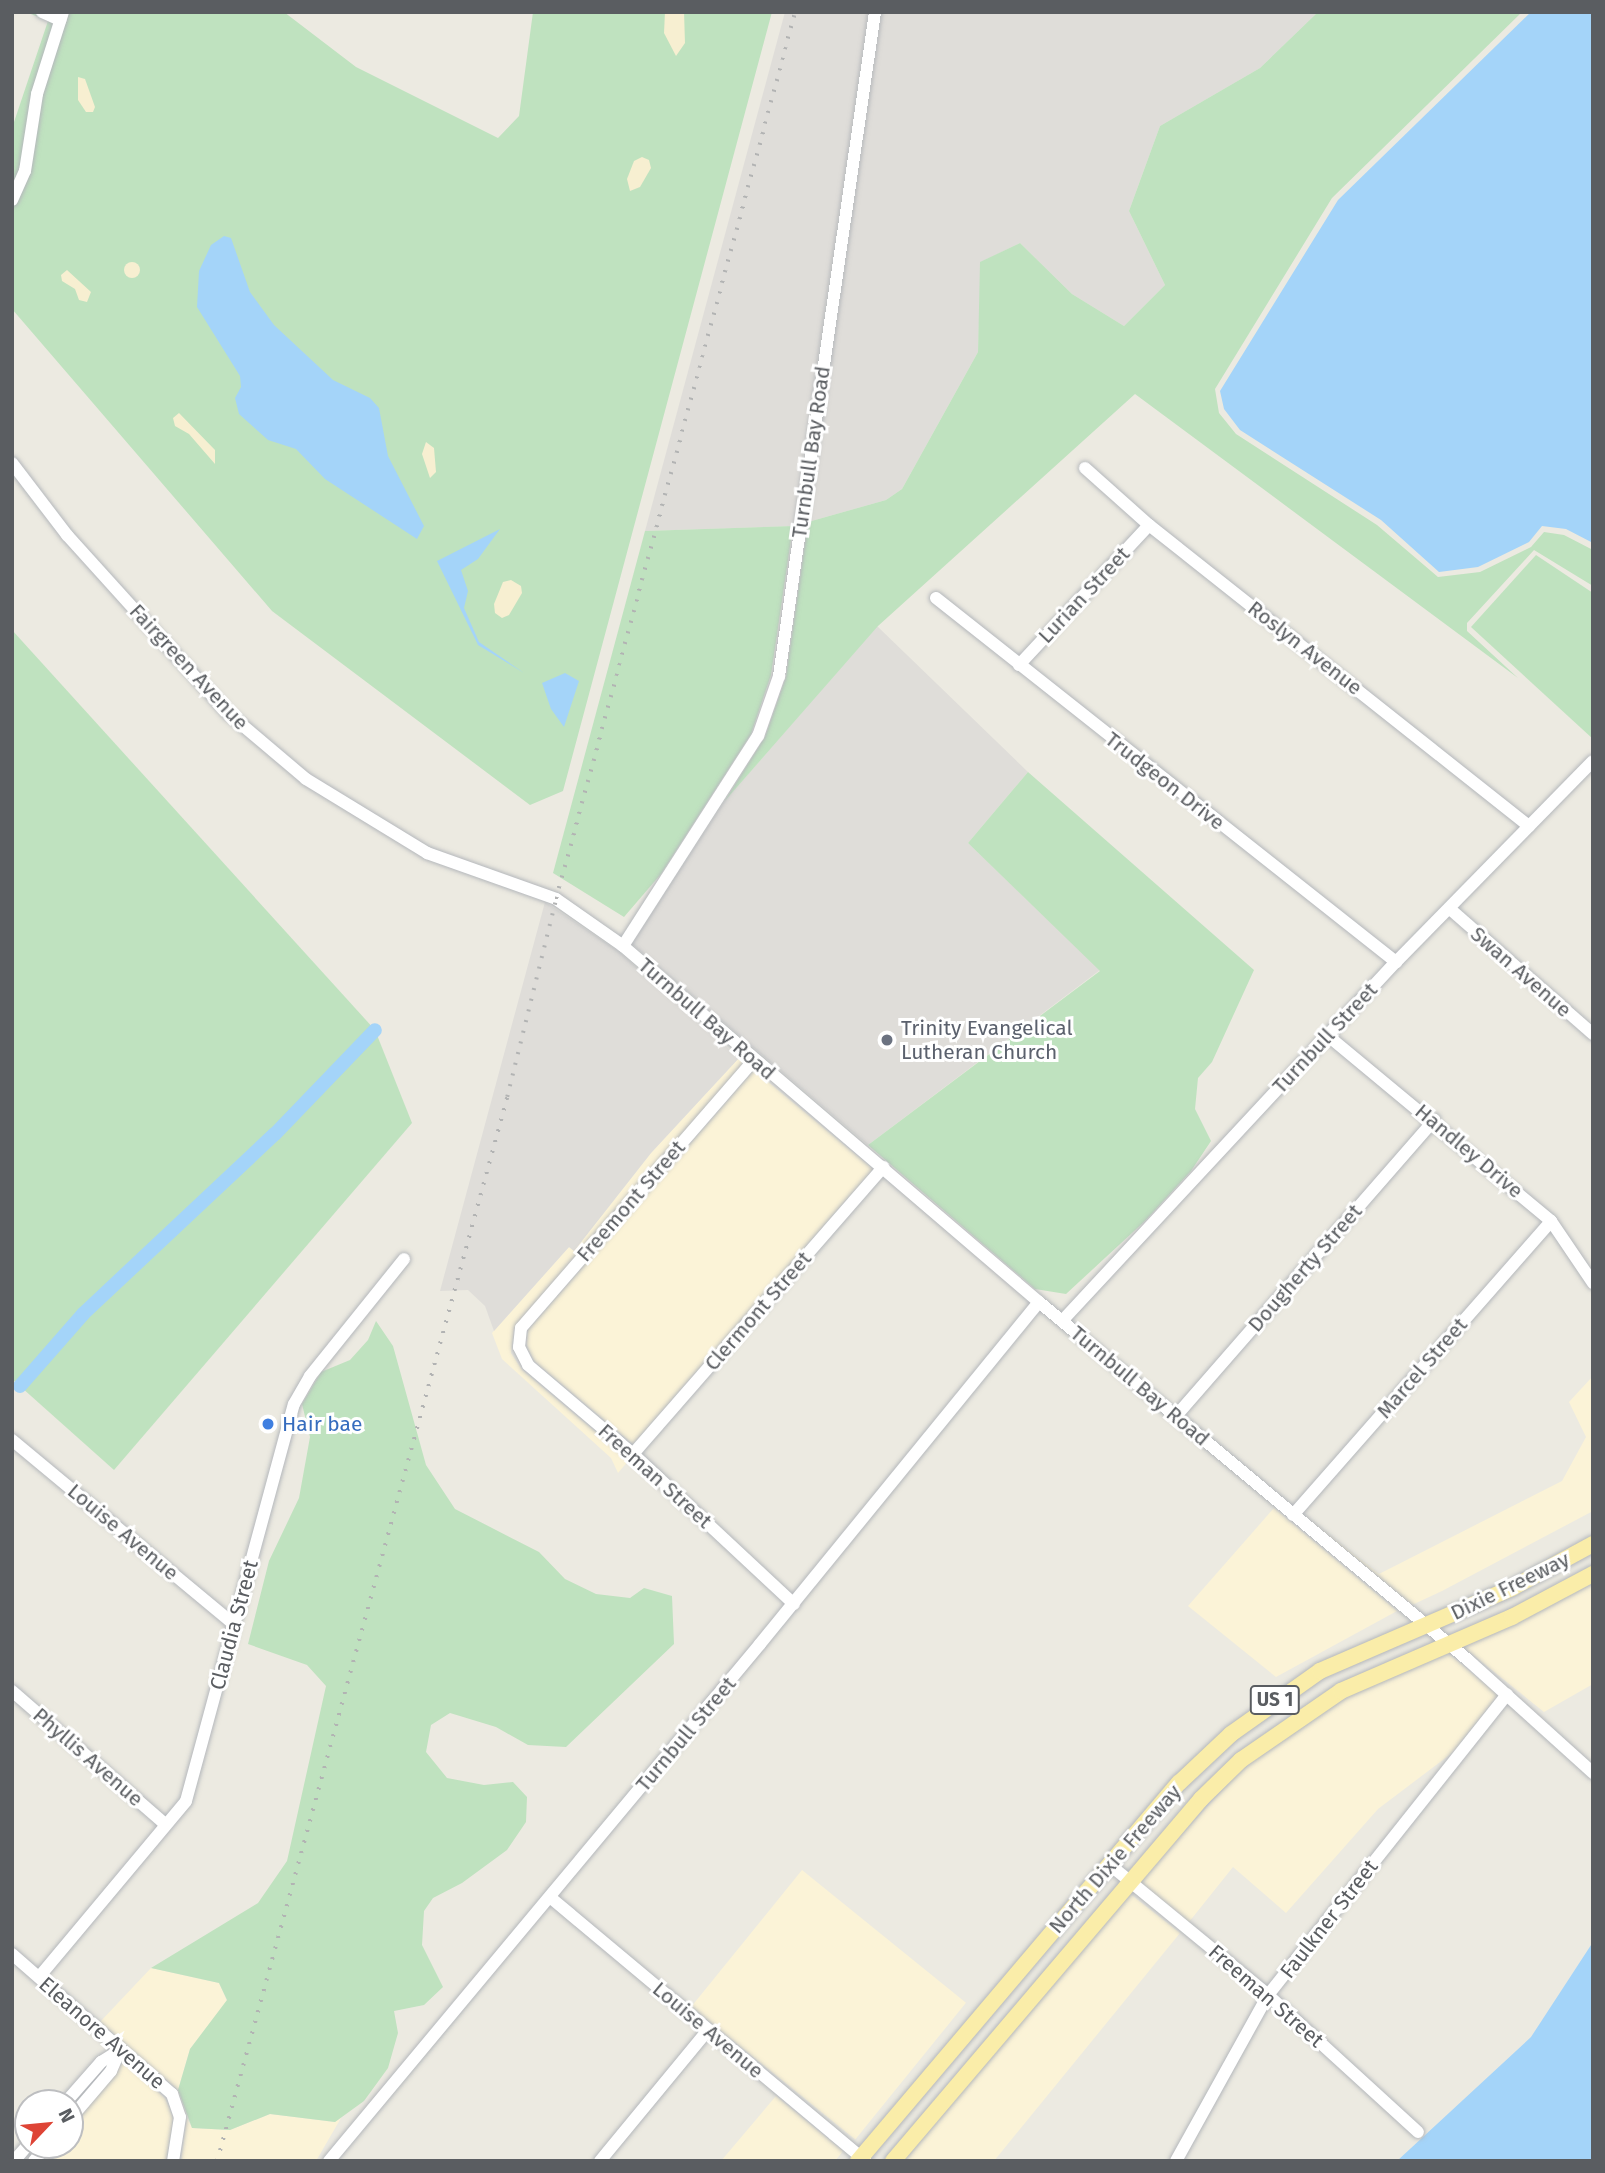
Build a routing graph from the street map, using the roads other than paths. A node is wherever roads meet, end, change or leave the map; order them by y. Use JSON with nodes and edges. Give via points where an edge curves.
{"nodes":[{"id":1,"x":42,"y":12,"type":"edge"},
{"id":2,"x":875,"y":12,"type":"edge"},
{"id":3,"x":61,"y":16,"type":"edge"},
{"id":4,"x":18,"y":169,"type":"edge"},
{"id":5,"x":12,"y":200,"type":"edge"},
{"id":6,"x":12,"y":463,"type":"edge"},
{"id":7,"x":1085,"y":468,"type":"dead end"},
{"id":8,"x":1149,"y":524,"type":"junction"},
{"id":9,"x":936,"y":598,"type":"dead end"},
{"id":10,"x":1019,"y":665,"type":"junction"},
{"id":11,"x":1593,"y":761,"type":"edge"},
{"id":12,"x":1529,"y":825,"type":"junction"},
{"id":13,"x":1450,"y":909,"type":"junction"},
{"id":14,"x":623,"y":946,"type":"junction"},
{"id":15,"x":1396,"y":962,"type":"junction"},
{"id":16,"x":1593,"y":1034,"type":"edge"},
{"id":17,"x":1327,"y":1035,"type":"junction"},
{"id":18,"x":754,"y":1060,"type":"junction"},
{"id":19,"x":1434,"y":1119,"type":"junction"},
{"id":20,"x":883,"y":1167,"type":"junction"},
{"id":21,"x":1551,"y":1221,"type":"junction"},
{"id":22,"x":404,"y":1259,"type":"dead end"},
{"id":23,"x":1593,"y":1283,"type":"edge"},
{"id":24,"x":1039,"y":1302,"type":"junction"},
{"id":25,"x":1062,"y":1321,"type":"junction"},
{"id":26,"x":519,"y":1347,"type":"joint"},
{"id":27,"x":1176,"y":1416,"type":"junction"},
{"id":28,"x":12,"y":1440,"type":"edge"},
{"id":29,"x":633,"y":1454,"type":"junction"},
{"id":30,"x":1293,"y":1515,"type":"junction"},
{"id":31,"x":1593,"y":1544,"type":"edge"},
{"id":32,"x":1593,"y":1574,"type":"edge"},
{"id":33,"x":794,"y":1604,"type":"junction"},
{"id":34,"x":234,"y":1624,"type":"junction"},
{"id":35,"x":1426,"y":1625,"type":"junction"},
{"id":36,"x":1449,"y":1644,"type":"junction"},
{"id":37,"x":12,"y":1691,"type":"edge"},
{"id":38,"x":1507,"y":1694,"type":"junction"},
{"id":39,"x":1593,"y":1773,"type":"edge"},
{"id":40,"x":165,"y":1824,"type":"junction"},
{"id":41,"x":1110,"y":1865,"type":"junction"},
{"id":42,"x":1129,"y":1883,"type":"junction"},
{"id":43,"x":551,"y":1898,"type":"junction"},
{"id":44,"x":12,"y":1954,"type":"edge"},
{"id":45,"x":39,"y":1977,"type":"junction"},
{"id":46,"x":1268,"y":1994,"type":"junction"},
{"id":47,"x":708,"y":2030,"type":"junction"},
{"id":48,"x":120,"y":2050,"type":"junction"},
{"id":49,"x":78,"y":2089,"type":"edge"},
{"id":50,"x":84,"y":2103,"type":"edge"},
{"id":51,"x":1418,"y":2132,"type":"dead end"},
{"id":52,"x":862,"y":2159,"type":"edge"},
{"id":53,"x":173,"y":2161,"type":"edge"},
{"id":54,"x":329,"y":2161,"type":"edge"},
{"id":55,"x":600,"y":2161,"type":"edge"},
{"id":56,"x":893,"y":2161,"type":"edge"},
{"id":57,"x":1176,"y":2161,"type":"edge"}],
"edges":[{"from":1,"to":3,"type":"street"},
{"from":2,"to":14,"type":"street","name":"Turnbull Bay Road","via":[[779,676],[758,736]]},
{"from":3,"to":4,"type":"street"},
{"from":4,"to":5,"type":"street"},
{"from":6,"to":14,"type":"street","name":"Fairgreen Avenue","via":[[67,535],[228,713],[306,779],[427,853],[556,899]]},
{"from":7,"to":8,"type":"street","name":"Roslyn Avenue"},
{"from":8,"to":10,"type":"street","name":"Lurian Street"},
{"from":8,"to":12,"type":"street","name":"Roslyn Avenue"},
{"from":9,"to":10,"type":"street","name":"Trudgeon Drive"},
{"from":10,"to":15,"type":"street","name":"Trudgeon Drive"},
{"from":11,"to":12,"type":"street","name":"Turnbull Street"},
{"from":12,"to":13,"type":"street","name":"Turnbull Street"},
{"from":13,"to":15,"type":"street","name":"Turnbull Street"},
{"from":13,"to":16,"type":"street","name":"Swan Avenue"},
{"from":14,"to":18,"type":"street","name":"Turnbull Bay Road"},
{"from":15,"to":17,"type":"street","name":"Turnbull Street"},
{"from":17,"to":19,"type":"street","name":"Handley Drive"},
{"from":17,"to":25,"type":"street","name":"Turnbull Street"},
{"from":18,"to":20,"type":"street","name":"Turnbull Bay Road"},
{"from":18,"to":26,"type":"street","name":"Freemont Street","via":[[521,1328]]},
{"from":19,"to":21,"type":"street","name":"Handley Drive"},
{"from":19,"to":27,"type":"street","name":"Dougherty Street"},
{"from":20,"to":24,"type":"street","name":"Turnbull Bay Road"},
{"from":20,"to":29,"type":"street","name":"Clermont Street"},
{"from":21,"to":23,"type":"street","name":"Handley Drive"},
{"from":21,"to":30,"type":"street","name":"Marcel Street"},
{"from":22,"to":34,"type":"street","name":"Claudia Street","via":[[310,1376],[294,1404]]},
{"from":24,"to":25,"type":"street","name":"Turnbull Bay Road"},
{"from":24,"to":33,"type":"street","name":"Turnbull Street"},
{"from":25,"to":27,"type":"street","name":"Turnbull Bay Road"},
{"from":26,"to":29,"type":"street","name":"Freeman Street","via":[[527,1365]]},
{"from":27,"to":30,"type":"street","name":"Turnbull Bay Road"},
{"from":28,"to":34,"type":"street","name":"Louise Avenue"},
{"from":29,"to":33,"type":"street","name":"Freeman Street"},
{"from":30,"to":35,"type":"street","name":"Turnbull Bay Road"},
{"from":31,"to":35,"type":"main road","name":"Dixie Freeway","number":"US 1","via":[[1512,1588]]},
{"from":32,"to":36,"type":"main road","name":"Dixie Freeway","number":"US 1"},
{"from":33,"to":43,"type":"street","name":"Turnbull Street"},
{"from":34,"to":40,"type":"street","name":"Claudia Street","via":[[186,1801]]},
{"from":35,"to":36,"type":"street","name":"Turnbull Bay Road"},
{"from":35,"to":41,"type":"main road","name":"North Dixie Freeway","number":"US 1","via":[[1329,1667],[1258,1712],[1180,1783]]},
{"from":36,"to":38,"type":"street","name":"Turnbull Bay Road"},
{"from":36,"to":42,"type":"main road","name":"North Dixie Freeway","number":"US 1","via":[[1363,1679],[1275,1733],[1201,1799]]},
{"from":37,"to":40,"type":"street","name":"Phyllis Avenue"},
{"from":38,"to":39,"type":"street","name":"Turnbull Bay Road"},
{"from":38,"to":46,"type":"street","name":"Faulkner Street"},
{"from":40,"to":45,"type":"street","name":"Claudia Street"},
{"from":41,"to":42,"type":"street","name":"Freeman Street"},
{"from":41,"to":52,"type":"main road","name":"North Dixie Freeway","number":"US 1"},
{"from":42,"to":46,"type":"street","name":"Freeman Street"},
{"from":42,"to":56,"type":"main road","name":"North Dixie Freeway","number":"US 1"},
{"from":43,"to":47,"type":"street","name":"Louise Avenue"},
{"from":43,"to":54,"type":"street","name":"Turnbull Street"},
{"from":44,"to":45,"type":"street","name":"Eleanore Avenue"},
{"from":45,"to":48,"type":"street","name":"Eleanore Avenue"},
{"from":46,"to":51,"type":"street","name":"Freeman Street"},
{"from":46,"to":57,"type":"street","name":"Faulkner Street"},
{"from":47,"to":52,"type":"street","name":"Louise Avenue"},
{"from":47,"to":55,"type":"street"},
{"from":48,"to":49,"type":"street"},
{"from":48,"to":50,"type":"street","via":[[111,2071]]},
{"from":48,"to":53,"type":"street","name":"Eleanore Avenue","via":[[172,2094],[180,2117]]}]}
